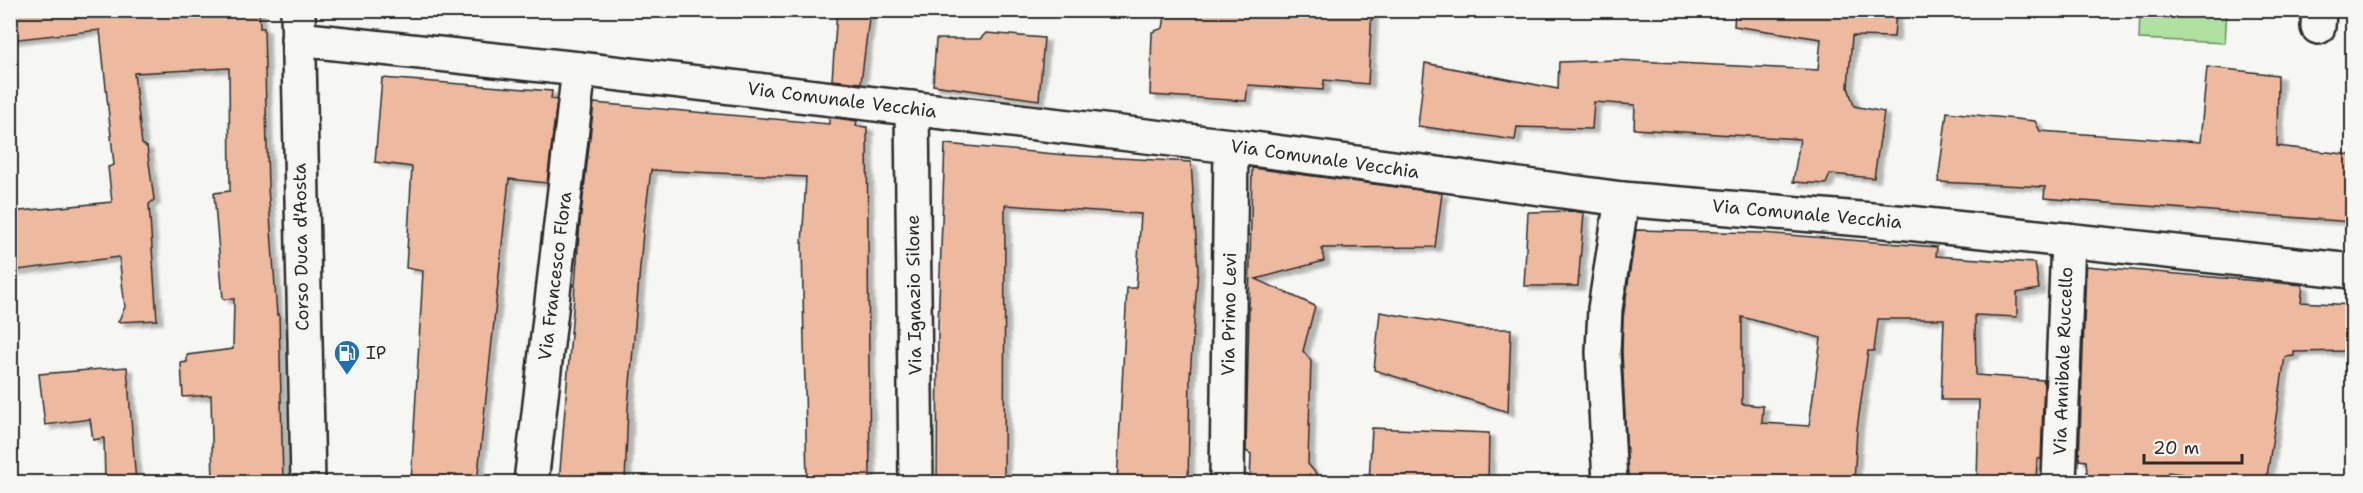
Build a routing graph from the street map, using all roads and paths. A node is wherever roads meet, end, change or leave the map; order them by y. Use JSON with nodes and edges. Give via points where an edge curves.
{"nodes":[{"id":1,"x":298,"y":25,"type":"edge"},
{"id":2,"x":579,"y":69,"type":"junction"},
{"id":3,"x":912,"y":108,"type":"junction"},
{"id":4,"x":1231,"y":146,"type":"junction"},
{"id":5,"x":1622,"y":198,"type":"junction"},
{"id":6,"x":2067,"y":240,"type":"junction"},
{"id":7,"x":2352,"y":271,"type":"edge"},
{"id":8,"x":308,"y":483,"type":"edge"},
{"id":9,"x":531,"y":483,"type":"edge"},
{"id":10,"x":916,"y":483,"type":"edge"},
{"id":11,"x":1227,"y":483,"type":"edge"},
{"id":12,"x":1610,"y":483,"type":"edge"},
{"id":13,"x":2059,"y":483,"type":"edge"}],
"edges":[{"from":1,"to":2,"type":"street","name":"Via Comunale Vecchia"},
{"from":1,"to":8,"type":"street","name":"Corso Duca d'Aosta"},
{"from":2,"to":3,"type":"street","name":"Via Comunale Vecchia"},
{"from":2,"to":9,"type":"street","name":"Via Francesco Flora"},
{"from":3,"to":4,"type":"street","name":"Via Comunale Vecchia"},
{"from":3,"to":10,"type":"street","name":"Via Ignazio Silone"},
{"from":4,"to":5,"type":"street","name":"Via Comunale Vecchia"},
{"from":4,"to":11,"type":"street","name":"Via Primo Levi"},
{"from":5,"to":6,"type":"street","name":"Via Comunale Vecchia"},
{"from":5,"to":12,"type":"street","via":[[1605,309],[1603,352]]},
{"from":6,"to":7,"type":"street","name":"Via Comunale Vecchia"},
{"from":6,"to":13,"type":"street","name":"Via Annibale Ruccello"}]}
